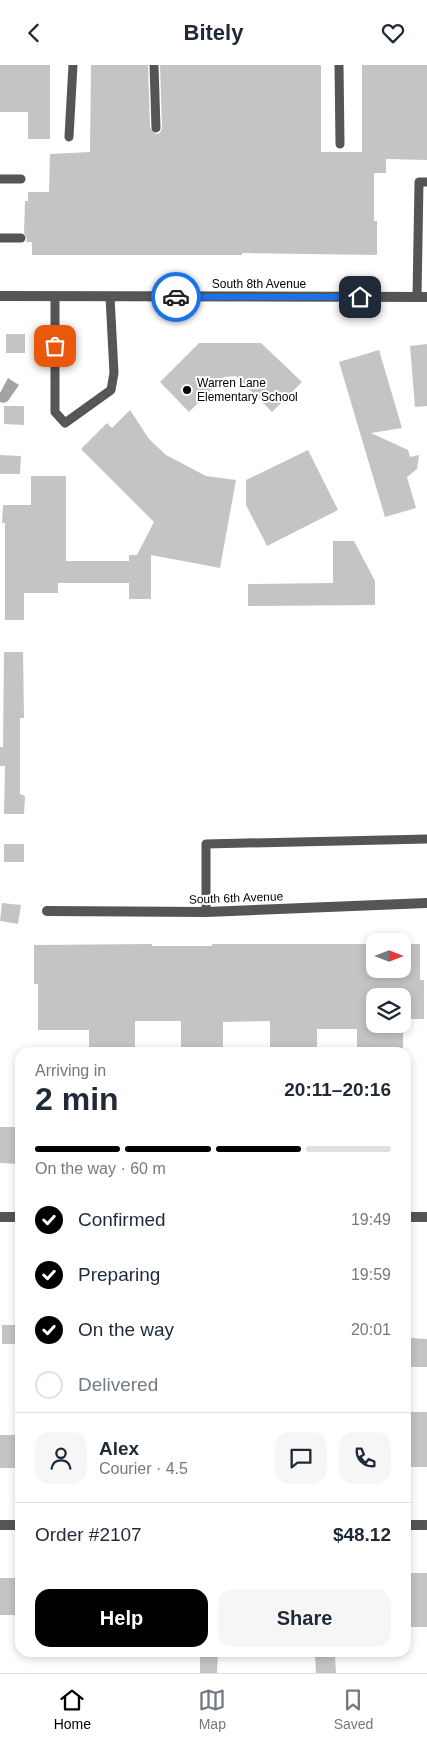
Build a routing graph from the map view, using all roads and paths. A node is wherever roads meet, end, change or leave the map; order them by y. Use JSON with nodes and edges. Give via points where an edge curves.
{"nodes":[{"id":1,"x":73,"y":65,"type":"edge"},
{"id":2,"x":154,"y":65,"type":"edge"},
{"id":3,"x":339,"y":65,"type":"edge"},
{"id":4,"x":156,"y":128,"type":"dead end"},
{"id":5,"x":69,"y":137,"type":"dead end"},
{"id":6,"x":340,"y":144,"type":"dead end"},
{"id":7,"x":0,"y":179,"type":"edge"},
{"id":8,"x":21,"y":179,"type":"dead end"},
{"id":9,"x":427,"y":182,"type":"edge"},
{"id":10,"x":0,"y":238,"type":"edge"},
{"id":11,"x":21,"y":238,"type":"dead end"},
{"id":12,"x":0,"y":296,"type":"edge"},
{"id":13,"x":55,"y":297,"type":"junction"},
{"id":14,"x":110,"y":297,"type":"junction"},
{"id":15,"x":422,"y":297,"type":"edge"},
{"id":16,"x":427,"y":839,"type":"edge"},
{"id":17,"x":427,"y":903,"type":"edge"},
{"id":18,"x":47,"y":911,"type":"dead end"},
{"id":19,"x":206,"y":912,"type":"junction"},
{"id":20,"x":0,"y":1217,"type":"edge"},
{"id":21,"x":15,"y":1217,"type":"edge"},
{"id":22,"x":411,"y":1217,"type":"edge"},
{"id":23,"x":427,"y":1217,"type":"edge"},
{"id":24,"x":0,"y":1525,"type":"edge"},
{"id":25,"x":15,"y":1525,"type":"edge"},
{"id":26,"x":411,"y":1525,"type":"edge"},
{"id":27,"x":427,"y":1525,"type":"edge"}],
"edges":[{"from":1,"to":5,"type":"lane"},
{"from":2,"to":4,"type":"lane"},
{"from":3,"to":6,"type":"lane"},
{"from":7,"to":8,"type":"lane"},
{"from":9,"to":15,"type":"lane","via":[[419,182]]},
{"from":10,"to":11,"type":"lane"},
{"from":12,"to":13,"type":"street","name":"South 8th Avenue"},
{"from":13,"to":14,"type":"street","name":"South 8th Avenue"},
{"from":13,"to":14,"type":"lane","via":[[55,413],[65,423],[111,390],[114,373]]},
{"from":14,"to":15,"type":"street","name":"South 8th Avenue"},
{"from":16,"to":19,"type":"lane","via":[[206,844]]},
{"from":17,"to":19,"type":"street","name":"South 6th Avenue"},
{"from":18,"to":19,"type":"street","name":"South 6th Avenue"},
{"from":20,"to":21,"type":"street"},
{"from":22,"to":23,"type":"street"},
{"from":24,"to":25,"type":"street"},
{"from":26,"to":27,"type":"street"}]}
